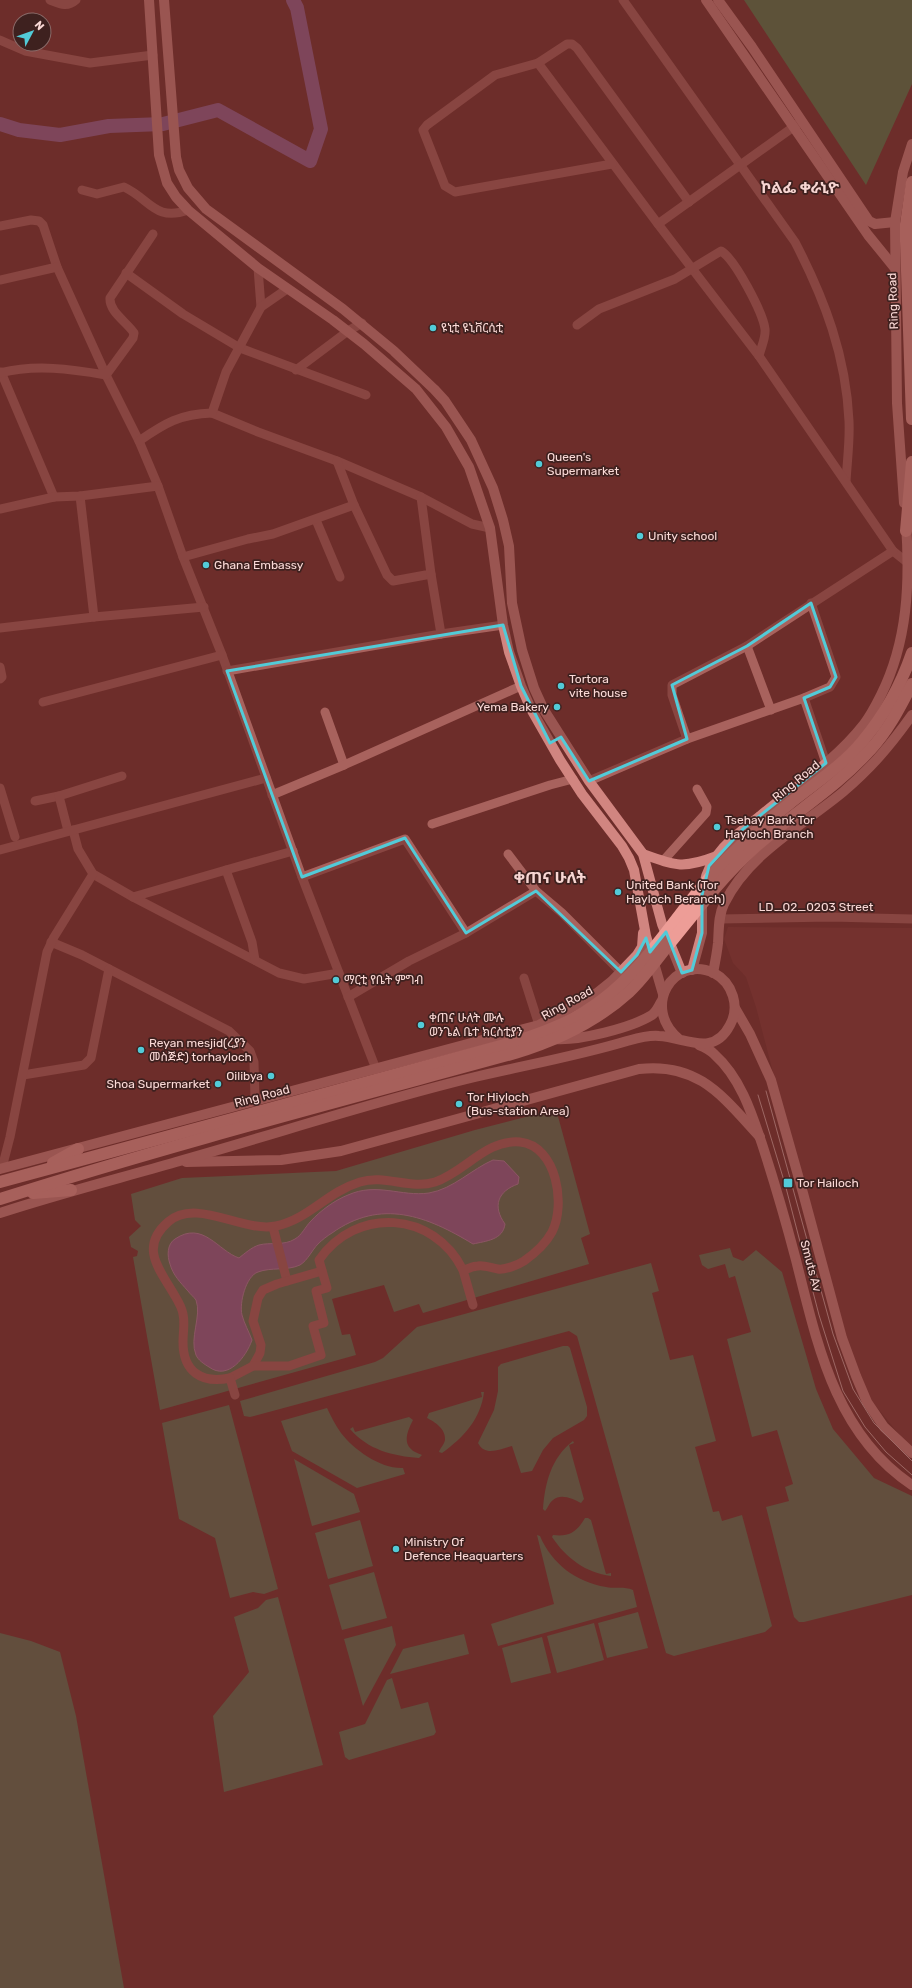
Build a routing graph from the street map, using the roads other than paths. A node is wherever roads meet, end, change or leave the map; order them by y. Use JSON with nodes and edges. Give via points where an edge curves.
{"nodes":[{"id":1,"x":50,"y":0,"type":"edge"},
{"id":2,"x":76,"y":0,"type":"edge"},
{"id":3,"x":149,"y":0,"type":"edge"},
{"id":4,"x":164,"y":0,"type":"edge"},
{"id":5,"x":623,"y":0,"type":"edge"},
{"id":6,"x":706,"y":0,"type":"edge"},
{"id":7,"x":718,"y":0,"type":"edge"},
{"id":8,"x":0,"y":40,"type":"edge"},
{"id":9,"x":153,"y":55,"type":"junction"},
{"id":10,"x":538,"y":62,"type":"junction"},
{"id":11,"x":802,"y":121,"type":"junction"},
{"id":12,"x":794,"y":128,"type":"junction"},
{"id":13,"x":912,"y":144,"type":"edge"},
{"id":14,"x":612,"y":164,"type":"junction"},
{"id":15,"x":741,"y":166,"type":"junction"},
{"id":16,"x":912,"y":182,"type":"edge"},
{"id":17,"x":82,"y":190,"type":"dead end"},
{"id":18,"x":689,"y":202,"type":"junction"},
{"id":19,"x":188,"y":210,"type":"junction"},
{"id":20,"x":894,"y":222,"type":"junction"},
{"id":21,"x":658,"y":224,"type":"junction"},
{"id":22,"x":0,"y":226,"type":"edge"},
{"id":23,"x":152,"y":234,"type":"dead end"},
{"id":24,"x":57,"y":267,"type":"junction"},
{"id":25,"x":894,"y":267,"type":"junction"},
{"id":26,"x":258,"y":268,"type":"junction"},
{"id":27,"x":692,"y":270,"type":"junction"},
{"id":28,"x":126,"y":273,"type":"junction"},
{"id":29,"x":0,"y":280,"type":"edge"},
{"id":30,"x":287,"y":289,"type":"junction"},
{"id":31,"x":261,"y":307,"type":"junction"},
{"id":32,"x":362,"y":323,"type":"junction"},
{"id":33,"x":578,"y":325,"type":"dead end"},
{"id":34,"x":348,"y":331,"type":"junction"},
{"id":35,"x":240,"y":348,"type":"junction"},
{"id":36,"x":759,"y":356,"type":"junction"},
{"id":37,"x":296,"y":370,"type":"junction"},
{"id":38,"x":1,"y":373,"type":"edge"},
{"id":39,"x":106,"y":375,"type":"junction"},
{"id":40,"x":366,"y":395,"type":"dead end"},
{"id":41,"x":212,"y":413,"type":"junction"},
{"id":42,"x":912,"y":419,"type":"edge"},
{"id":43,"x":139,"y":441,"type":"junction"},
{"id":44,"x":337,"y":461,"type":"junction"},
{"id":45,"x":912,"y":462,"type":"edge"},
{"id":46,"x":846,"y":482,"type":"junction"},
{"id":47,"x":158,"y":486,"type":"junction"},
{"id":48,"x":80,"y":496,"type":"junction"},
{"id":49,"x":54,"y":497,"type":"junction"},
{"id":50,"x":421,"y":497,"type":"junction"},
{"id":51,"x":354,"y":505,"type":"junction"},
{"id":52,"x":0,"y":508,"type":"edge"},
{"id":53,"x":316,"y":520,"type":"junction"},
{"id":54,"x":490,"y":528,"type":"junction"},
{"id":55,"x":906,"y":531,"type":"junction"},
{"id":56,"x":893,"y":551,"type":"junction"},
{"id":57,"x":183,"y":557,"type":"junction"},
{"id":58,"x":908,"y":563,"type":"junction"},
{"id":59,"x":431,"y":574,"type":"junction"},
{"id":60,"x":340,"y":577,"type":"dead end"},
{"id":61,"x":811,"y":603,"type":"junction"},
{"id":62,"x":204,"y":607,"type":"junction"},
{"id":63,"x":94,"y":617,"type":"junction"},
{"id":64,"x":503,"y":625,"type":"junction"},
{"id":65,"x":0,"y":628,"type":"edge"},
{"id":66,"x":441,"y":634,"type":"junction"},
{"id":67,"x":747,"y":646,"type":"junction"},
{"id":68,"x":912,"y":653,"type":"edge"},
{"id":69,"x":222,"y":654,"type":"junction"},
{"id":70,"x":0,"y":667,"type":"edge"},
{"id":71,"x":227,"y":671,"type":"junction"},
{"id":72,"x":0,"y":679,"type":"edge"},
{"id":73,"x":912,"y":684,"type":"edge"},
{"id":74,"x":521,"y":686,"type":"junction"},
{"id":75,"x":804,"y":698,"type":"junction"},
{"id":76,"x":43,"y":702,"type":"dead end"},
{"id":77,"x":771,"y":710,"type":"junction"},
{"id":78,"x":324,"y":712,"type":"dead end"},
{"id":79,"x":912,"y":715,"type":"edge"},
{"id":80,"x":561,"y":737,"type":"junction"},
{"id":81,"x":687,"y":740,"type":"junction"},
{"id":82,"x":550,"y":743,"type":"junction"},
{"id":83,"x":867,"y":746,"type":"junction"},
{"id":84,"x":826,"y":763,"type":"junction"},
{"id":85,"x":344,"y":765,"type":"junction"},
{"id":86,"x":122,"y":776,"type":"dead end"},
{"id":87,"x":266,"y":778,"type":"junction"},
{"id":88,"x":573,"y":779,"type":"junction"},
{"id":89,"x":589,"y":781,"type":"junction"},
{"id":90,"x":0,"y":788,"type":"edge"},
{"id":91,"x":697,"y":789,"type":"dead end"},
{"id":92,"x":272,"y":795,"type":"junction"},
{"id":93,"x":60,"y":796,"type":"junction"},
{"id":94,"x":35,"y":801,"type":"dead end"},
{"id":95,"x":432,"y":824,"type":"dead end"},
{"id":96,"x":70,"y":831,"type":"junction"},
{"id":97,"x":15,"y":838,"type":"dead end"},
{"id":98,"x":0,"y":850,"type":"edge"},
{"id":99,"x":293,"y":851,"type":"junction"},
{"id":100,"x":508,"y":854,"type":"dead end"},
{"id":101,"x":643,"y":854,"type":"junction"},
{"id":102,"x":717,"y":856,"type":"junction"},
{"id":103,"x":664,"y":861,"type":"junction"},
{"id":104,"x":226,"y":870,"type":"junction"},
{"id":105,"x":93,"y":874,"type":"junction"},
{"id":106,"x":302,"y":876,"type":"junction"},
{"id":107,"x":536,"y":891,"type":"junction"},
{"id":108,"x":133,"y":897,"type":"junction"},
{"id":109,"x":720,"y":919,"type":"junction"},
{"id":110,"x":912,"y":919,"type":"edge"},
{"id":111,"x":643,"y":922,"type":"junction"},
{"id":112,"x":466,"y":933,"type":"junction"},
{"id":113,"x":51,"y":942,"type":"junction"},
{"id":114,"x":255,"y":960,"type":"junction"},
{"id":115,"x":109,"y":969,"type":"junction"},
{"id":116,"x":621,"y":972,"type":"junction"},
{"id":117,"x":687,"y":972,"type":"junction"},
{"id":118,"x":339,"y":973,"type":"junction"},
{"id":119,"x":713,"y":973,"type":"junction"},
{"id":120,"x":524,"y":978,"type":"dead end"},
{"id":121,"x":348,"y":997,"type":"junction"},
{"id":122,"x":662,"y":998,"type":"junction"},
{"id":123,"x":736,"y":1008,"type":"junction"},
{"id":124,"x":539,"y":1025,"type":"junction"},
{"id":125,"x":510,"y":1033,"type":"junction"},
{"id":126,"x":679,"y":1039,"type":"junction"},
{"id":127,"x":699,"y":1045,"type":"junction"},
{"id":128,"x":376,"y":1069,"type":"junction"},
{"id":129,"x":23,"y":1074,"type":"junction"},
{"id":130,"x":255,"y":1100,"type":"junction"},
{"id":131,"x":230,"y":1126,"type":"junction"},
{"id":132,"x":760,"y":1137,"type":"junction"},
{"id":133,"x":78,"y":1149,"type":"junction"},
{"id":134,"x":178,"y":1162,"type":"junction"},
{"id":135,"x":1,"y":1169,"type":"edge"},
{"id":136,"x":36,"y":1172,"type":"junction"},
{"id":137,"x":0,"y":1182,"type":"edge"},
{"id":138,"x":72,"y":1190,"type":"junction"},
{"id":139,"x":18,"y":1194,"type":"junction"},
{"id":140,"x":0,"y":1199,"type":"edge"},
{"id":141,"x":0,"y":1213,"type":"edge"},
{"id":142,"x":273,"y":1227,"type":"junction"},
{"id":143,"x":463,"y":1270,"type":"junction"},
{"id":144,"x":322,"y":1271,"type":"junction"},
{"id":145,"x":286,"y":1276,"type":"junction"},
{"id":146,"x":473,"y":1305,"type":"dead end"},
{"id":147,"x":253,"y":1366,"type":"junction"},
{"id":148,"x":230,"y":1378,"type":"junction"},
{"id":149,"x":235,"y":1395,"type":"dead end"},
{"id":150,"x":912,"y":1453,"type":"edge"},
{"id":151,"x":912,"y":1485,"type":"edge"}],
"edges":[{"from":1,"to":2,"type":"street","via":[[68,5]]},
{"from":3,"to":9,"type":"main road"},
{"from":4,"to":32,"type":"main road","via":[[176,157],[188,188],[206,209]]},
{"from":5,"to":15,"type":"street"},
{"from":6,"to":12,"type":"main road"},
{"from":7,"to":11,"type":"main road"},
{"from":8,"to":9,"type":"street","via":[[25,51],[90,63]]},
{"from":9,"to":19,"type":"main road","via":[[158,155],[167,183],[176,198]]},
{"from":10,"to":14,"type":"street"},
{"from":10,"to":14,"type":"street","via":[[495,75],[423,130],[445,186],[455,192]]},
{"from":10,"to":18,"type":"street","via":[[566,44],[572,44],[577,48]]},
{"from":11,"to":12,"type":"street"},
{"from":11,"to":20,"type":"main road","via":[[869,221],[883,225]]},
{"from":12,"to":15,"type":"street"},
{"from":12,"to":25,"type":"main road","via":[[868,235]]},
{"from":13,"to":20,"type":"main road","via":[[903,172]]},
{"from":14,"to":21,"type":"street"},
{"from":15,"to":18,"type":"street"},
{"from":15,"to":46,"type":"street","via":[[795,242],[828,314],[840,358],[847,402],[849,422]]},
{"from":16,"to":42,"type":"highway","name":"Ring Road","via":[[906,224]]},
{"from":17,"to":19,"type":"street","via":[[97,194],[124,187],[164,213],[172,215]]},
{"from":18,"to":21,"type":"street"},
{"from":19,"to":26,"type":"main road"},
{"from":20,"to":25,"type":"main road"},
{"from":21,"to":27,"type":"street"},
{"from":22,"to":24,"type":"street","via":[[31,220],[39,221],[43,225]]},
{"from":23,"to":28,"type":"street"},
{"from":24,"to":29,"type":"street"},
{"from":24,"to":39,"type":"street"},
{"from":25,"to":55,"type":"main road","via":[[897,404]]},
{"from":26,"to":30,"type":"main road"},
{"from":26,"to":31,"type":"street"},
{"from":27,"to":33,"type":"street","via":[[599,309]]},
{"from":27,"to":36,"type":"street"},
{"from":27,"to":36,"type":"street","via":[[721,251],[735,265],[759,311],[765,329]]},
{"from":28,"to":35,"type":"street","via":[[183,314]]},
{"from":28,"to":39,"type":"street","via":[[110,298],[110,303],[134,333]]},
{"from":30,"to":31,"type":"street"},
{"from":30,"to":34,"type":"main road"},
{"from":31,"to":35,"type":"street"},
{"from":32,"to":34,"type":"street"},
{"from":32,"to":80,"type":"main road","via":[[421,375],[445,401],[471,440],[486,471],[509,546],[512,603],[522,650],[534,688]]},
{"from":34,"to":37,"type":"street"},
{"from":34,"to":54,"type":"main road","via":[[416,389],[446,427],[469,467]]},
{"from":35,"to":37,"type":"street"},
{"from":35,"to":41,"type":"street","via":[[220,386]]},
{"from":36,"to":46,"type":"street"},
{"from":37,"to":40,"type":"street"},
{"from":38,"to":39,"type":"street","via":[[28,368],[53,368]]},
{"from":38,"to":49,"type":"street"},
{"from":39,"to":43,"type":"street"},
{"from":41,"to":43,"type":"street","via":[[192,414],[175,419]]},
{"from":41,"to":44,"type":"street"},
{"from":43,"to":47,"type":"street"},
{"from":44,"to":50,"type":"street"},
{"from":44,"to":51,"type":"street"},
{"from":45,"to":55,"type":"highway"},
{"from":46,"to":56,"type":"street"},
{"from":47,"to":48,"type":"street"},
{"from":47,"to":57,"type":"street"},
{"from":48,"to":49,"type":"street"},
{"from":48,"to":63,"type":"street"},
{"from":49,"to":52,"type":"street"},
{"from":50,"to":54,"type":"street","via":[[472,524]]},
{"from":50,"to":59,"type":"street"},
{"from":51,"to":53,"type":"street"},
{"from":51,"to":59,"type":"street","via":[[387,575],[393,581]]},
{"from":53,"to":57,"type":"street"},
{"from":53,"to":60,"type":"street"},
{"from":54,"to":64,"type":"main road"},
{"from":55,"to":58,"type":"main road"},
{"from":56,"to":58,"type":"street"},
{"from":56,"to":61,"type":"street"},
{"from":57,"to":62,"type":"street"},
{"from":58,"to":84,"type":"main road","via":[[906,605],[892,672],[864,724]]},
{"from":59,"to":66,"type":"street"},
{"from":61,"to":67,"type":"street"},
{"from":61,"to":75,"type":"street","via":[[836,677],[830,687]]},
{"from":62,"to":63,"type":"street"},
{"from":62,"to":69,"type":"street"},
{"from":63,"to":65,"type":"street"},
{"from":64,"to":66,"type":"street"},
{"from":64,"to":74,"type":"main road"},
{"from":66,"to":71,"type":"street"},
{"from":67,"to":77,"type":"street"},
{"from":67,"to":81,"type":"street","via":[[672,685],[672,695]]},
{"from":68,"to":83,"type":"highway","name":"Ring Road","via":[[905,673]]},
{"from":69,"to":71,"type":"street"},
{"from":69,"to":76,"type":"street"},
{"from":70,"to":72,"type":"street"},
{"from":71,"to":87,"type":"street"},
{"from":73,"to":83,"type":"highway","name":"Ring Road","via":[[887,729]]},
{"from":74,"to":82,"type":"main road"},
{"from":74,"to":85,"type":"street"},
{"from":75,"to":77,"type":"street"},
{"from":75,"to":84,"type":"street"},
{"from":77,"to":81,"type":"street"},
{"from":78,"to":85,"type":"street"},
{"from":79,"to":109,"type":"main road","via":[[887,750],[869,769],[770,848],[752,867],[734,887]]},
{"from":80,"to":82,"type":"main road"},
{"from":80,"to":89,"type":"main road"},
{"from":81,"to":89,"type":"street"},
{"from":82,"to":88,"type":"main road"},
{"from":83,"to":131,"type":"highway","name":"Ring Road","via":[[845,775],[753,849],[711,893],[639,982],[616,1003],[586,1024],[556,1039],[515,1053]]},
{"from":84,"to":102,"type":"main road","via":[[743,829]]},
{"from":85,"to":92,"type":"street"},
{"from":86,"to":93,"type":"street"},
{"from":87,"to":92,"type":"street"},
{"from":87,"to":96,"type":"street"},
{"from":88,"to":95,"type":"street"},
{"from":88,"to":111,"type":"main road","via":[[629,858],[637,883]]},
{"from":89,"to":101,"type":"main road"},
{"from":90,"to":97,"type":"street"},
{"from":91,"to":103,"type":"street","via":[[707,807],[706,813]]},
{"from":92,"to":99,"type":"street"},
{"from":93,"to":94,"type":"street"},
{"from":93,"to":96,"type":"street"},
{"from":96,"to":98,"type":"street"},
{"from":96,"to":105,"type":"street"},
{"from":99,"to":104,"type":"street"},
{"from":99,"to":106,"type":"street"},
{"from":100,"to":107,"type":"street"},
{"from":101,"to":103,"type":"main road"},
{"from":101,"to":117,"type":"main road","via":[[658,912]]},
{"from":102,"to":103,"type":"main road","via":[[688,865]]},
{"from":102,"to":117,"type":"main road","via":[[706,875],[702,895],[702,933]]},
{"from":104,"to":108,"type":"street"},
{"from":104,"to":114,"type":"street","via":[[252,942]]},
{"from":105,"to":108,"type":"street"},
{"from":105,"to":113,"type":"street"},
{"from":106,"to":112,"type":"street","via":[[405,839]]},
{"from":106,"to":118,"type":"street"},
{"from":107,"to":112,"type":"street"},
{"from":107,"to":116,"type":"street"},
{"from":108,"to":114,"type":"street"},
{"from":109,"to":110,"type":"street","name":"LD_02_0203 Street"},
{"from":109,"to":119,"type":"main road"},
{"from":111,"to":116,"type":"main road","via":[[642,947]]},
{"from":111,"to":122,"type":"main road"},
{"from":112,"to":121,"type":"street","via":[[409,961]]},
{"from":113,"to":115,"type":"street"},
{"from":113,"to":129,"type":"street"},
{"from":114,"to":118,"type":"street","via":[[279,973],[304,978]]},
{"from":115,"to":129,"type":"street","via":[[91,1058],[88,1062]]},
{"from":115,"to":130,"type":"street","via":[[229,1031],[243,1042],[254,1062]]},
{"from":116,"to":124,"type":"main road","via":[[597,993]]},
{"from":117,"to":119,"type":"main road","via":[[703,970]]},
{"from":117,"to":122,"type":"main road","via":[[674,978]]},
{"from":118,"to":121,"type":"street"},
{"from":119,"to":123,"type":"main road","via":[[730,987]]},
{"from":120,"to":124,"type":"street"},
{"from":121,"to":128,"type":"street"},
{"from":122,"to":125,"type":"main road","via":[[654,1014],[590,1037],[567,1040],[540,1039]]},
{"from":122,"to":126,"type":"main road","via":[[661,1013],[665,1024]]},
{"from":123,"to":127,"type":"main road","via":[[734,1019],[724,1033],[710,1043]]},
{"from":123,"to":150,"type":"main road","name":"Smuts Av","via":[[771,1080],[842,1338],[856,1376],[867,1402],[884,1427]]},
{"from":124,"to":125,"type":"main road"},
{"from":125,"to":128,"type":"main road"},
{"from":126,"to":127,"type":"main road"},
{"from":126,"to":134,"type":"main road","via":[[662,1036],[640,1038],[584,1054],[476,1077],[353,1109]]},
{"from":127,"to":132,"type":"main road","name":"Smuts Av","via":[[714,1054],[735,1080]]},
{"from":128,"to":130,"type":"main road"},
{"from":129,"to":135,"type":"street"},
{"from":130,"to":133,"type":"main road"},
{"from":131,"to":136,"type":"highway","name":"Ring Road"},
{"from":131,"to":139,"type":"highway"},
{"from":132,"to":134,"type":"main road","via":[[718,1092],[705,1082],[670,1068],[654,1067],[341,1151],[281,1160]]},
{"from":132,"to":151,"type":"main road","name":"Smuts Av","via":[[821,1353],[835,1391],[858,1433],[899,1477]]},
{"from":133,"to":135,"type":"main road"},
{"from":133,"to":136,"type":"highway"},
{"from":134,"to":138,"type":"main road"},
{"from":136,"to":137,"type":"highway","name":"Ring Road"},
{"from":138,"to":139,"type":"highway"},
{"from":138,"to":141,"type":"main road"},
{"from":139,"to":140,"type":"highway"},
{"from":142,"to":143,"type":"street","via":[[292,1222],[340,1188],[362,1181],[381,1179],[419,1185],[436,1182],[502,1143],[522,1142],[538,1149],[554,1175],[559,1201],[552,1231],[537,1251],[522,1262],[500,1269],[480,1265]]},
{"from":142,"to":145,"type":"street"},
{"from":142,"to":148,"type":"street","via":[[252,1226],[202,1213],[187,1213],[168,1221],[157,1234],[154,1259],[183,1312],[186,1362],[194,1373],[207,1380]]},
{"from":143,"to":144,"type":"street","via":[[456,1257],[437,1239],[408,1225],[392,1222],[355,1228],[338,1238],[319,1260]]},
{"from":143,"to":146,"type":"street"},
{"from":144,"to":145,"type":"street"},
{"from":144,"to":147,"type":"street","via":[[327,1288],[316,1291],[324,1323],[313,1326],[321,1355],[289,1366]]},
{"from":145,"to":147,"type":"street","via":[[263,1290],[258,1298],[253,1321],[262,1344]]},
{"from":147,"to":148,"type":"street"},
{"from":148,"to":149,"type":"street"}]}
